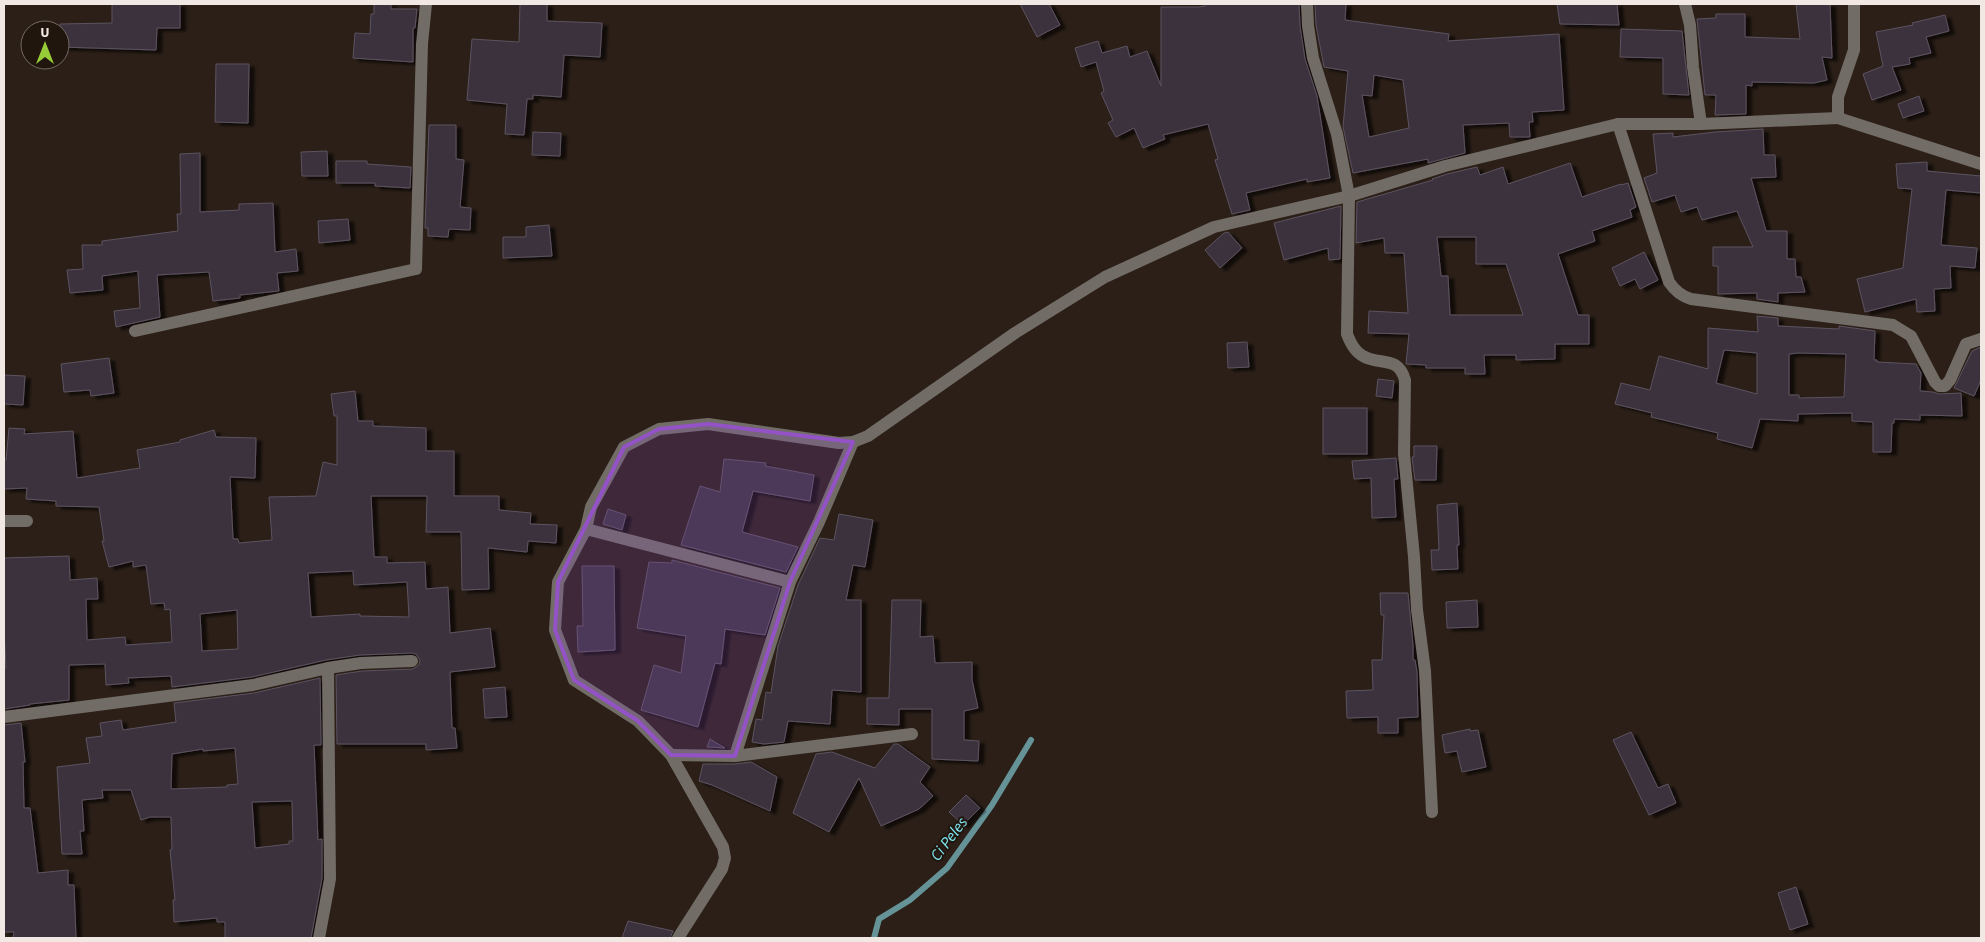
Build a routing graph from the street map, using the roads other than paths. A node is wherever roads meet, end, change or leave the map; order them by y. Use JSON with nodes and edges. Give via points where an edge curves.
{"nodes":[{"id":1,"x":426,"y":4,"type":"edge"},
{"id":2,"x":1307,"y":4,"type":"edge"},
{"id":3,"x":1685,"y":4,"type":"edge"},
{"id":4,"x":1854,"y":4,"type":"edge"},
{"id":5,"x":1838,"y":118,"type":"junction"},
{"id":6,"x":1618,"y":124,"type":"junction"},
{"id":7,"x":1701,"y":124,"type":"junction"},
{"id":8,"x":1981,"y":164,"type":"edge"},
{"id":9,"x":1349,"y":196,"type":"junction"},
{"id":10,"x":135,"y":331,"type":"dead end"},
{"id":11,"x":1981,"y":339,"type":"edge"},
{"id":12,"x":853,"y":442,"type":"junction"},
{"id":13,"x":4,"y":521,"type":"edge"},
{"id":14,"x":27,"y":521,"type":"dead end"},
{"id":15,"x":586,"y":529,"type":"junction"},
{"id":16,"x":790,"y":582,"type":"junction"},
{"id":17,"x":412,"y":661,"type":"dead end"},
{"id":18,"x":328,"y":668,"type":"junction"},
{"id":19,"x":4,"y":717,"type":"edge"},
{"id":20,"x":912,"y":734,"type":"dead end"},
{"id":21,"x":671,"y":755,"type":"junction"},
{"id":22,"x":735,"y":756,"type":"junction"},
{"id":23,"x":1432,"y":812,"type":"dead end"},
{"id":24,"x":319,"y":938,"type":"edge"},
{"id":25,"x":678,"y":938,"type":"edge"}],
"edges":[{"from":1,"to":10,"type":"street","via":[[416,269]]},
{"from":2,"to":9,"type":"street","via":[[1313,58],[1337,134]]},
{"from":3,"to":7,"type":"street"},
{"from":4,"to":5,"type":"street","via":[[1854,50],[1838,97]]},
{"from":5,"to":7,"type":"street"},
{"from":5,"to":8,"type":"street"},
{"from":6,"to":7,"type":"street"},
{"from":6,"to":9,"type":"street","via":[[1445,166]]},
{"from":6,"to":11,"type":"street","via":[[1669,282],[1683,296],[1893,325],[1911,336],[1935,382],[1942,386],[1950,380],[1966,344]]},
{"from":9,"to":12,"type":"street","via":[[1214,226],[1105,277],[1015,332],[868,436]]},
{"from":9,"to":23,"type":"street","via":[[1347,334],[1357,352],[1364,357],[1397,365],[1405,380],[1404,454],[1425,671]]},
{"from":12,"to":15,"type":"street","via":[[839,443],[708,424],[659,429],[624,447],[591,507]]},
{"from":12,"to":16,"type":"street"},
{"from":13,"to":14,"type":"street"},
{"from":15,"to":16,"type":"street"},
{"from":15,"to":21,"type":"street","via":[[558,582],[555,630],[574,680],[638,721]]},
{"from":16,"to":22,"type":"street"},
{"from":17,"to":18,"type":"street"},
{"from":18,"to":19,"type":"street","via":[[253,685]]},
{"from":18,"to":24,"type":"street","via":[[330,879]]},
{"from":20,"to":22,"type":"street"},
{"from":21,"to":22,"type":"street"},
{"from":21,"to":25,"type":"street","via":[[723,848],[725,858],[722,869]]}]}
